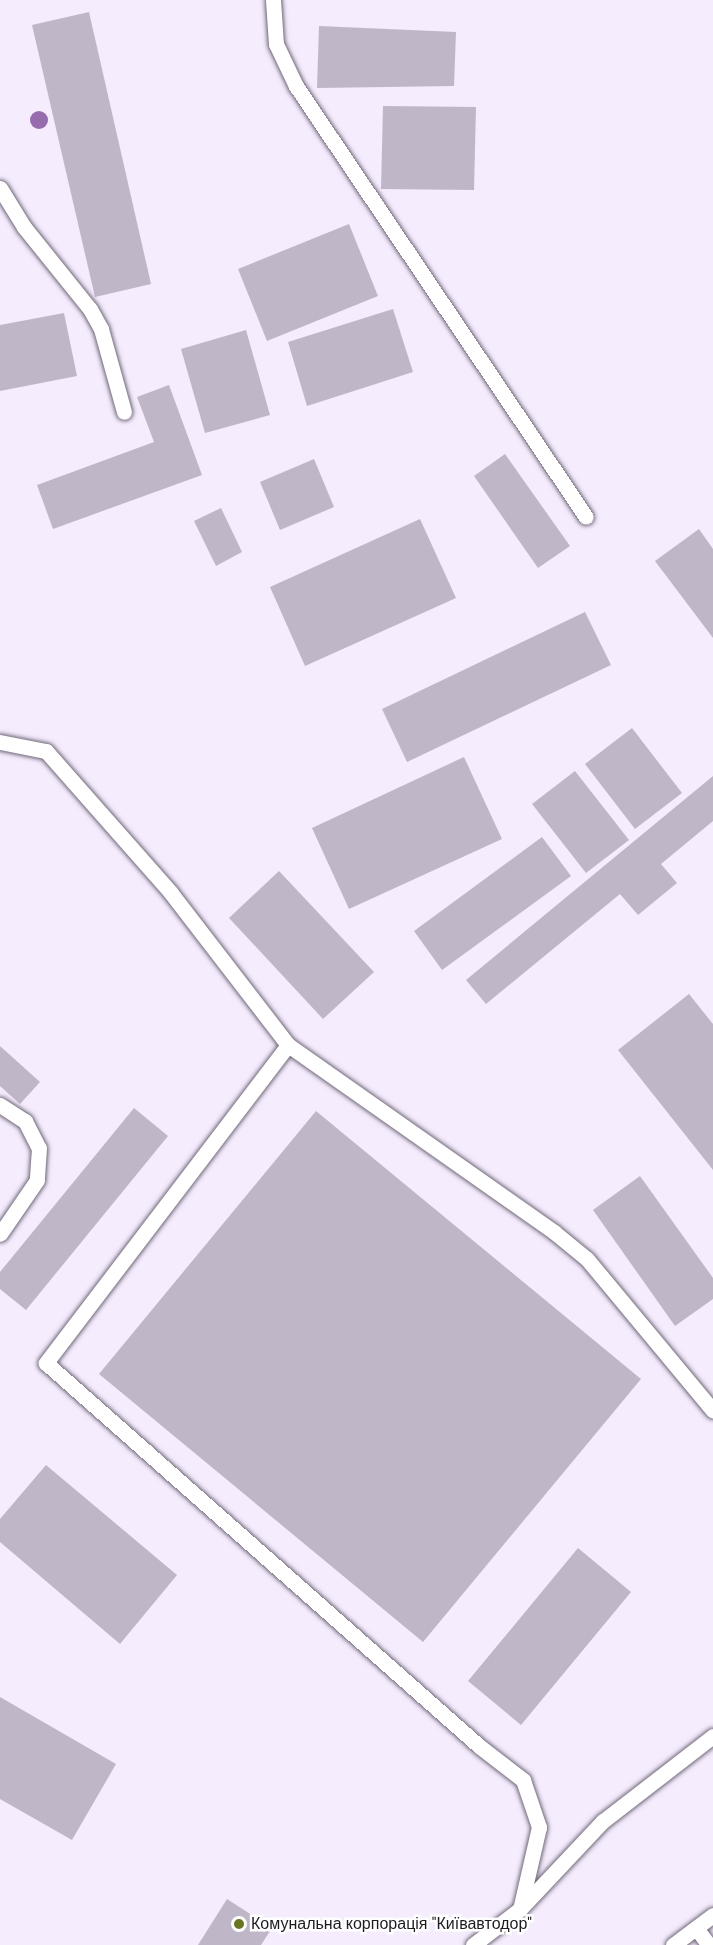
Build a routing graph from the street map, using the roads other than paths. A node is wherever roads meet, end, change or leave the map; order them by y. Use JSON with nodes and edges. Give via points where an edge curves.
{"nodes":[{"id":1,"x":273,"y":0,"type":"edge"},
{"id":2,"x":0,"y":188,"type":"edge"},
{"id":3,"x":124,"y":412,"type":"dead end"},
{"id":4,"x":586,"y":517,"type":"dead end"},
{"id":5,"x":0,"y":742,"type":"edge"},
{"id":6,"x":288,"y":1046,"type":"junction"},
{"id":7,"x":0,"y":1105,"type":"edge"},
{"id":8,"x":0,"y":1234,"type":"edge"},
{"id":9,"x":713,"y":1411,"type":"edge"},
{"id":10,"x":713,"y":1736,"type":"edge"},
{"id":11,"x":520,"y":1909,"type":"junction"},
{"id":12,"x":713,"y":1915,"type":"edge"},
{"id":13,"x":696,"y":1928,"type":"junction"},
{"id":14,"x":473,"y":1945,"type":"edge"},
{"id":15,"x":673,"y":1945,"type":"edge"},
{"id":16,"x":709,"y":1945,"type":"edge"}],
"edges":[{"from":1,"to":4,"type":"lane","via":[[276,44],[296,86]]},
{"from":2,"to":3,"type":"lane","via":[[24,227],[101,328]]},
{"from":5,"to":6,"type":"lane","via":[[46,751],[171,893]]},
{"from":6,"to":9,"type":"lane","via":[[587,1259]]},
{"from":6,"to":11,"type":"lane","via":[[46,1363],[479,1746],[523,1780],[539,1827]]},
{"from":7,"to":8,"type":"lane","via":[[25,1121],[39,1148],[37,1180]]},
{"from":10,"to":11,"type":"lane","via":[[603,1821]]},
{"from":11,"to":14,"type":"lane"},
{"from":12,"to":13,"type":"lane"},
{"from":13,"to":15,"type":"lane"},
{"from":13,"to":16,"type":"lane"}]}
